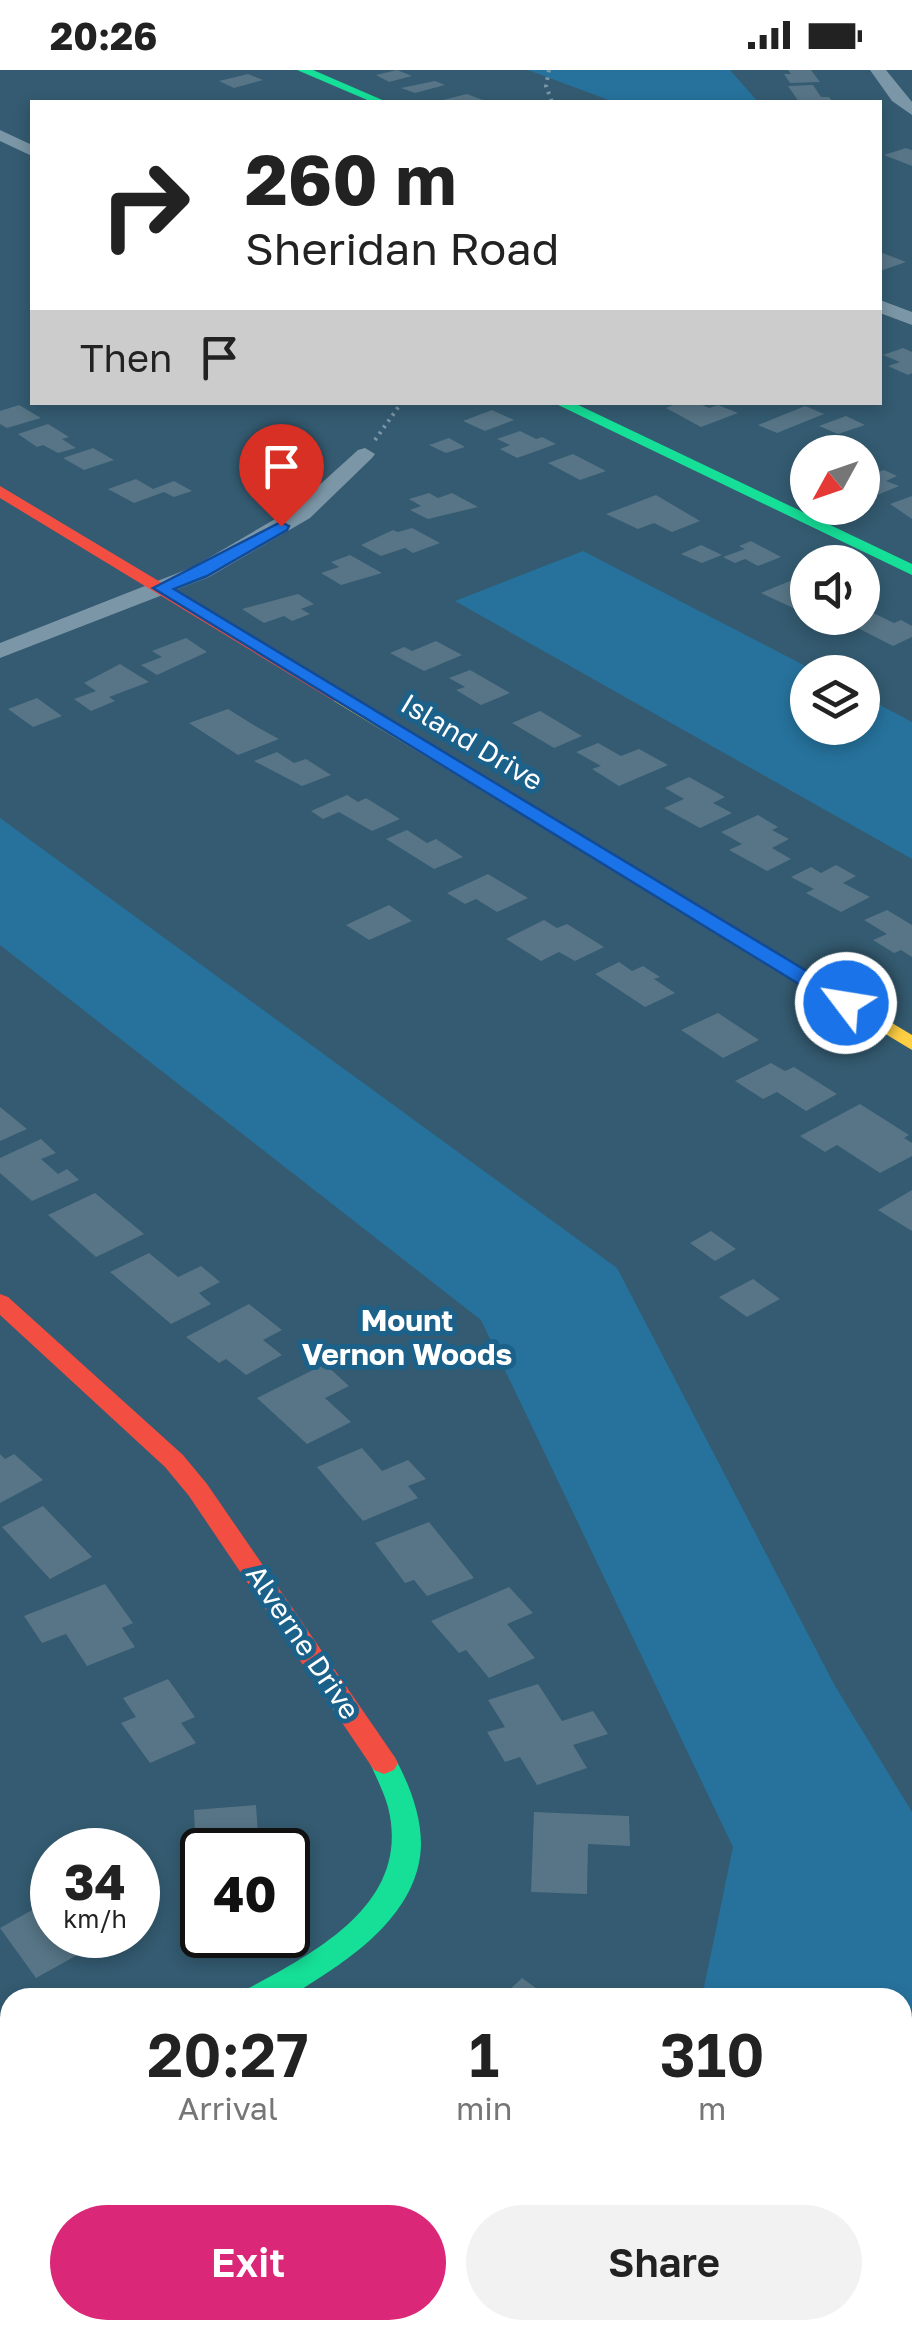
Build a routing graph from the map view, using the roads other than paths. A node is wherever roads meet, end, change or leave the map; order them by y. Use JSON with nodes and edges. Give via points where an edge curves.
{"nodes":[{"id":1,"x":303,"y":70,"type":"edge"},
{"id":2,"x":882,"y":75,"type":"edge"},
{"id":3,"x":912,"y":80,"type":"edge"},
{"id":4,"x":376,"y":100,"type":"edge"},
{"id":5,"x":912,"y":110,"type":"edge"},
{"id":6,"x":0,"y":136,"type":"edge"},
{"id":7,"x":30,"y":150,"type":"edge"},
{"id":8,"x":882,"y":307,"type":"edge"},
{"id":9,"x":912,"y":319,"type":"edge"},
{"id":10,"x":565,"y":405,"type":"edge"},
{"id":11,"x":365,"y":454,"type":"road end"},
{"id":12,"x":0,"y":491,"type":"edge"},
{"id":13,"x":912,"y":570,"type":"edge"},
{"id":14,"x":161,"y":588,"type":"junction"},
{"id":15,"x":0,"y":651,"type":"edge"},
{"id":16,"x":912,"y":1044,"type":"edge"},
{"id":17,"x":0,"y":1302,"type":"edge"},
{"id":18,"x":277,"y":1988,"type":"edge"}],
"edges":[{"from":1,"to":4,"type":"street"},
{"from":2,"to":3,"type":"street"},
{"from":2,"to":5,"type":"street"},
{"from":6,"to":7,"type":"street"},
{"from":8,"to":9,"type":"street"},
{"from":10,"to":13,"type":"street"},
{"from":11,"to":14,"type":"street","via":[[272,533]]},
{"from":12,"to":14,"type":"street","name":"Island Drive"},
{"from":14,"to":15,"type":"street"},
{"from":14,"to":16,"type":"street","name":"Island Drive"},
{"from":17,"to":18,"type":"street","name":"Alverne Drive","via":[[174,1460],[198,1490],[364,1730],[404,1808],[409,1849],[394,1894],[369,1929],[330,1961]]}]}
